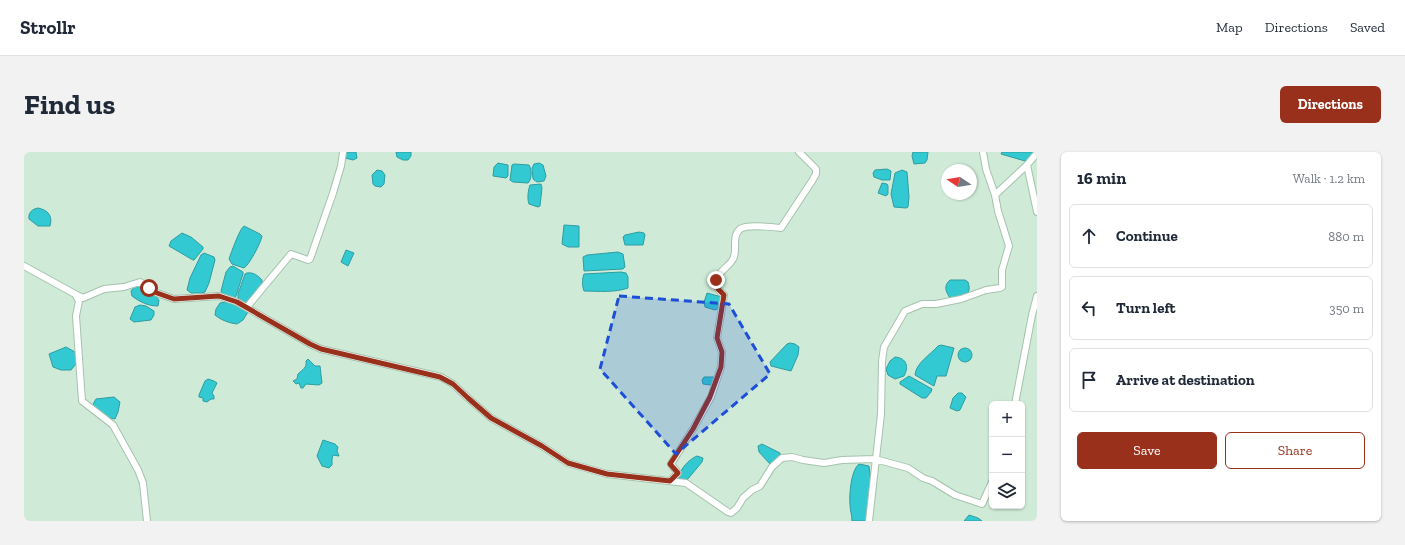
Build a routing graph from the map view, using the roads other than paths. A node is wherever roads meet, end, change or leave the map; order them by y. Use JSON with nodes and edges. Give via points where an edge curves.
{"nodes":[{"id":1,"x":344,"y":152,"type":"edge"},
{"id":2,"x":799,"y":152,"type":"edge"},
{"id":3,"x":983,"y":152,"type":"edge"},
{"id":4,"x":1037,"y":153,"type":"edge"},
{"id":5,"x":1027,"y":165,"type":"junction"},
{"id":6,"x":995,"y":195,"type":"junction"},
{"id":7,"x":1037,"y":212,"type":"edge"},
{"id":8,"x":24,"y":266,"type":"edge"},
{"id":9,"x":75,"y":294,"type":"junction"},
{"id":10,"x":1037,"y":296,"type":"edge"},
{"id":11,"x":247,"y":308,"type":"junction"},
{"id":12,"x":1016,"y":401,"type":"edge"},
{"id":13,"x":875,"y":458,"type":"junction"},
{"id":14,"x":670,"y":481,"type":"junction"},
{"id":15,"x":989,"y":489,"type":"edge"},
{"id":16,"x":147,"y":521,"type":"edge"},
{"id":17,"x":869,"y":521,"type":"edge"}],
"edges":[{"from":1,"to":11,"type":"street","via":[[310,260],[291,254]]},
{"from":2,"to":14,"type":"street","via":[[816,169],[812,181],[781,228],[740,229],[736,235],[733,260],[716,280],[718,289],[724,295],[717,338],[722,352],[721,367],[710,397],[670,464],[678,473]]},
{"from":3,"to":6,"type":"street"},
{"from":4,"to":5,"type":"street"},
{"from":5,"to":6,"type":"street"},
{"from":5,"to":7,"type":"street"},
{"from":6,"to":13,"type":"street","via":[[1009,246],[1002,270],[1002,287],[960,299],[922,304],[906,311],[884,347],[881,414]]},
{"from":8,"to":9,"type":"street"},
{"from":9,"to":11,"type":"street","via":[[83,298],[104,289],[140,282],[169,298],[219,296]]},
{"from":9,"to":16,"type":"street","via":[[79,301],[76,316],[82,401],[113,426],[138,470],[143,484]]},
{"from":10,"to":12,"type":"street"},
{"from":11,"to":14,"type":"street","via":[[321,349],[440,377],[453,384],[491,418],[568,463],[607,474]]},
{"from":13,"to":14,"type":"street","via":[[824,463],[792,457],[782,458],[772,467],[760,486],[743,498],[731,513],[686,484]]},
{"from":13,"to":15,"type":"street","via":[[908,468],[956,495],[982,504]]},
{"from":13,"to":17,"type":"street"}]}
